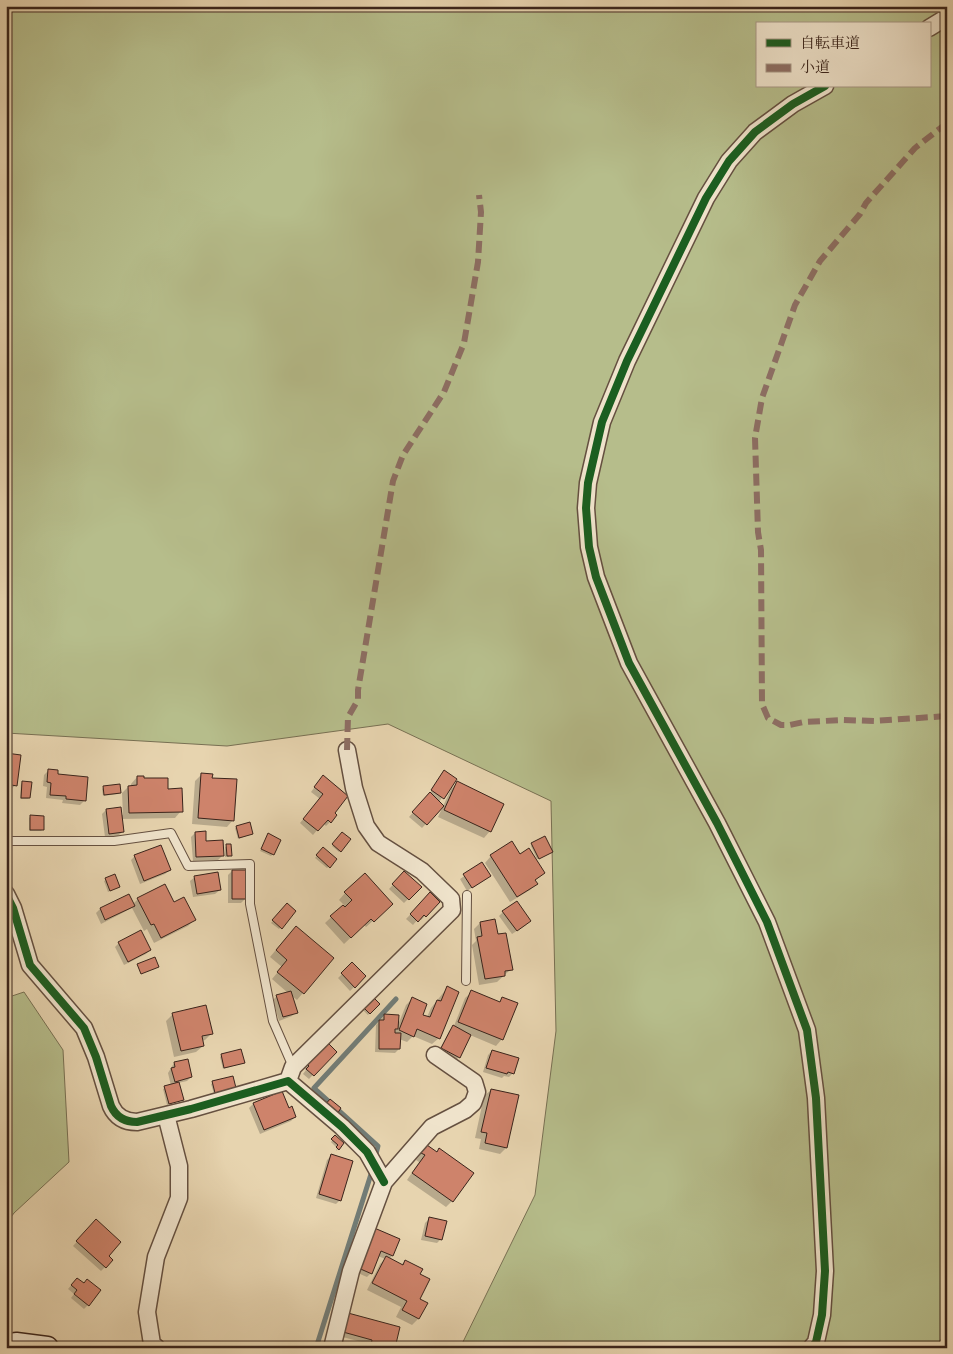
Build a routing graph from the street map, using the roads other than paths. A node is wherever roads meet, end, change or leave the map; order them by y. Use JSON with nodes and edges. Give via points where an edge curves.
{"nodes":[{"id":1,"x":947,"y":17,"type":"edge"},
{"id":2,"x":930,"y":27,"type":"edge"},
{"id":3,"x":821,"y":88,"type":"edge"},
{"id":4,"x":347,"y":750,"type":"dead end"},
{"id":5,"x":6,"y":841,"type":"edge"},
{"id":6,"x":6,"y":894,"type":"edge"},
{"id":7,"x":452,"y":910,"type":"junction"},
{"id":8,"x":466,"y":982,"type":"dead end"},
{"id":9,"x":435,"y":1055,"type":"dead end"},
{"id":10,"x":291,"y":1074,"type":"junction"},
{"id":11,"x":166,"y":1115,"type":"junction"},
{"id":12,"x":384,"y":1182,"type":"junction"},
{"id":13,"x":6,"y":1346,"type":"edge"},
{"id":14,"x":47,"y":1348,"type":"edge"},
{"id":15,"x":157,"y":1348,"type":"edge"},
{"id":16,"x":332,"y":1348,"type":"edge"},
{"id":17,"x":811,"y":1348,"type":"edge"}],
"edges":[{"from":1,"to":2,"type":"street"},
{"from":3,"to":17,"type":"street","via":[[755,132],[729,161],[706,198],[627,361],[602,422],[588,483],[586,508],[589,548],[596,577],[629,663],[717,823],[766,922],[807,1030],[816,1098],[825,1271],[822,1315],[816,1342]]},
{"from":4,"to":7,"type":"street","via":[[366,826],[378,843],[422,871],[451,899]]},
{"from":5,"to":10,"type":"lane","via":[[114,842],[171,833],[188,866],[250,864],[250,904],[273,1021]]},
{"from":6,"to":11,"type":"street","via":[[30,965],[84,1028],[114,1113],[131,1122]]},
{"from":7,"to":8,"type":"lane","via":[[467,895]]},
{"from":7,"to":10,"type":"street"},
{"from":9,"to":12,"type":"street","via":[[474,1082],[473,1103],[432,1127]]},
{"from":10,"to":11,"type":"street"},
{"from":10,"to":12,"type":"street","via":[[367,1152]]},
{"from":11,"to":15,"type":"street","via":[[179,1166],[179,1198],[156,1257],[147,1312],[152,1344]]},
{"from":12,"to":16,"type":"street","via":[[351,1271]]},
{"from":13,"to":14,"type":"main road"}]}
